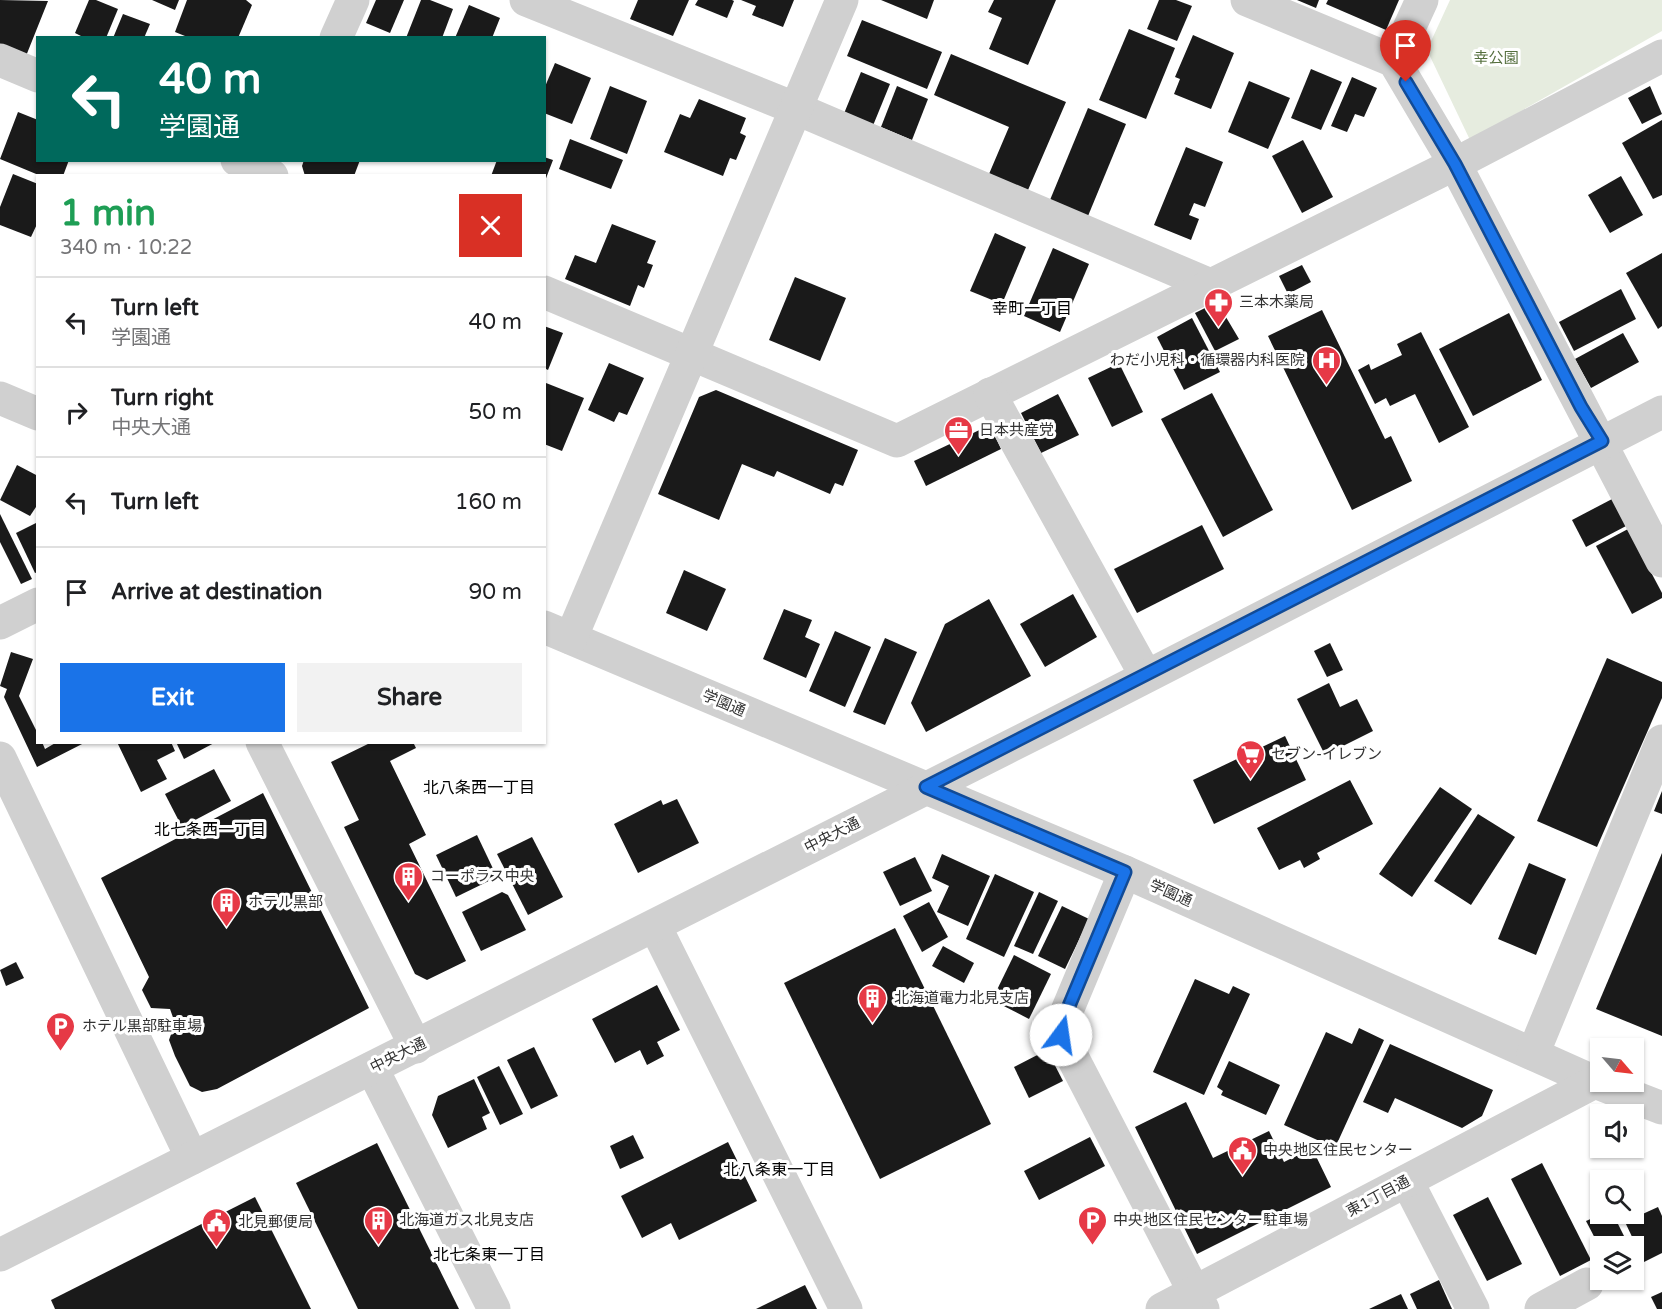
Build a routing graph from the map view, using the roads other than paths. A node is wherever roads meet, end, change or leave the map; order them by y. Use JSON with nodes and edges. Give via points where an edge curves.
{"nodes":[{"id":1,"x":352,"y":0,"type":"edge"},
{"id":2,"x":526,"y":0,"type":"edge"},
{"id":3,"x":842,"y":0,"type":"edge"},
{"id":4,"x":1247,"y":0,"type":"edge"},
{"id":5,"x":1422,"y":0,"type":"edge"},
{"id":6,"x":593,"y":12,"type":"edge"},
{"id":7,"x":337,"y":36,"type":"edge"},
{"id":8,"x":1662,"y":56,"type":"edge"},
{"id":9,"x":0,"y":60,"type":"edge"},
{"id":10,"x":1394,"y":61,"type":"junction"},
{"id":11,"x":36,"y":74,"type":"edge"},
{"id":12,"x":797,"y":109,"type":"junction"},
{"id":13,"x":241,"y":162,"type":"edge"},
{"id":14,"x":1455,"y":164,"type":"junction"},
{"id":15,"x":268,"y":174,"type":"edge"},
{"id":16,"x":1208,"y":285,"type":"junction"},
{"id":17,"x":546,"y":293,"type":"edge"},
{"id":18,"x":691,"y":355,"type":"junction"},
{"id":19,"x":990,"y":394,"type":"junction"},
{"id":20,"x":0,"y":398,"type":"edge"},
{"id":21,"x":1662,"y":412,"type":"edge"},
{"id":22,"x":36,"y":413,"type":"edge"},
{"id":23,"x":1602,"y":441,"type":"junction"},
{"id":24,"x":1662,"y":561,"type":"edge"},
{"id":25,"x":36,"y":605,"type":"edge"},
{"id":26,"x":0,"y":624,"type":"edge"},
{"id":27,"x":558,"y":633,"type":"edge"},
{"id":28,"x":1146,"y":676,"type":"junction"},
{"id":29,"x":1662,"y":741,"type":"edge"},
{"id":30,"x":263,"y":744,"type":"edge"},
{"id":31,"x":0,"y":758,"type":"edge"},
{"id":32,"x":926,"y":787,"type":"junction"},
{"id":33,"x":1125,"y":872,"type":"junction"},
{"id":34,"x":655,"y":926,"type":"junction"},
{"id":35,"x":416,"y":1047,"type":"junction"},
{"id":36,"x":1533,"y":1054,"type":"junction"},
{"id":37,"x":372,"y":1068,"type":"junction"},
{"id":38,"x":1590,"y":1080,"type":"edge"},
{"id":39,"x":1590,"y":1085,"type":"edge"},
{"id":40,"x":1621,"y":1092,"type":"edge"},
{"id":41,"x":1662,"y":1108,"type":"edge"},
{"id":42,"x":192,"y":1158,"type":"junction"},
{"id":43,"x":1407,"y":1181,"type":"junction"},
{"id":44,"x":0,"y":1256,"type":"edge"},
{"id":45,"x":1587,"y":1284,"type":"dead end"},
{"id":46,"x":1199,"y":1300,"type":"edge"},
{"id":47,"x":494,"y":1309,"type":"edge"},
{"id":48,"x":846,"y":1309,"type":"edge"},
{"id":49,"x":1161,"y":1309,"type":"edge"},
{"id":50,"x":1473,"y":1309,"type":"edge"},
{"id":51,"x":1541,"y":1309,"type":"edge"}],
"edges":[{"from":1,"to":7,"type":"street"},
{"from":2,"to":6,"type":"street"},
{"from":3,"to":12,"type":"street"},
{"from":4,"to":10,"type":"street"},
{"from":5,"to":10,"type":"street"},
{"from":6,"to":12,"type":"street"},
{"from":8,"to":14,"type":"street"},
{"from":9,"to":11,"type":"street"},
{"from":10,"to":14,"type":"street"},
{"from":12,"to":16,"type":"street"},
{"from":12,"to":18,"type":"street"},
{"from":13,"to":15,"type":"street"},
{"from":14,"to":16,"type":"street"},
{"from":14,"to":23,"type":"street"},
{"from":16,"to":19,"type":"street"},
{"from":17,"to":18,"type":"street"},
{"from":18,"to":19,"type":"street","via":[[897,441]]},
{"from":18,"to":27,"type":"street"},
{"from":19,"to":28,"type":"street"},
{"from":20,"to":22,"type":"street"},
{"from":21,"to":23,"type":"street","name":"中央大通"},
{"from":23,"to":24,"type":"street"},
{"from":23,"to":28,"type":"street","name":"中央大通"},
{"from":25,"to":26,"type":"street"},
{"from":27,"to":32,"type":"street","name":"学園通"},
{"from":28,"to":32,"type":"street","name":"中央大通"},
{"from":29,"to":36,"type":"street"},
{"from":30,"to":35,"type":"street"},
{"from":31,"to":42,"type":"street"},
{"from":32,"to":33,"type":"street","name":"学園通"},
{"from":32,"to":34,"type":"street","name":"中央大通"},
{"from":33,"to":36,"type":"street","name":"学園通"},
{"from":33,"to":46,"type":"street","via":[[1064,1018],[1061,1035]]},
{"from":34,"to":35,"type":"street","name":"中央大通"},
{"from":34,"to":48,"type":"street"},
{"from":35,"to":37,"type":"street","name":"中央大通"},
{"from":36,"to":38,"type":"street","name":"学園通"},
{"from":37,"to":42,"type":"street","name":"中央大通"},
{"from":37,"to":47,"type":"street"},
{"from":39,"to":43,"type":"street","name":"東1丁目通"},
{"from":40,"to":41,"type":"street","name":"学園通"},
{"from":42,"to":44,"type":"street","name":"中央大通"},
{"from":43,"to":46,"type":"street","name":"東1丁目通"},
{"from":43,"to":50,"type":"street"},
{"from":45,"to":51,"type":"street"},
{"from":46,"to":49,"type":"street","name":"東1丁目通"}]}
